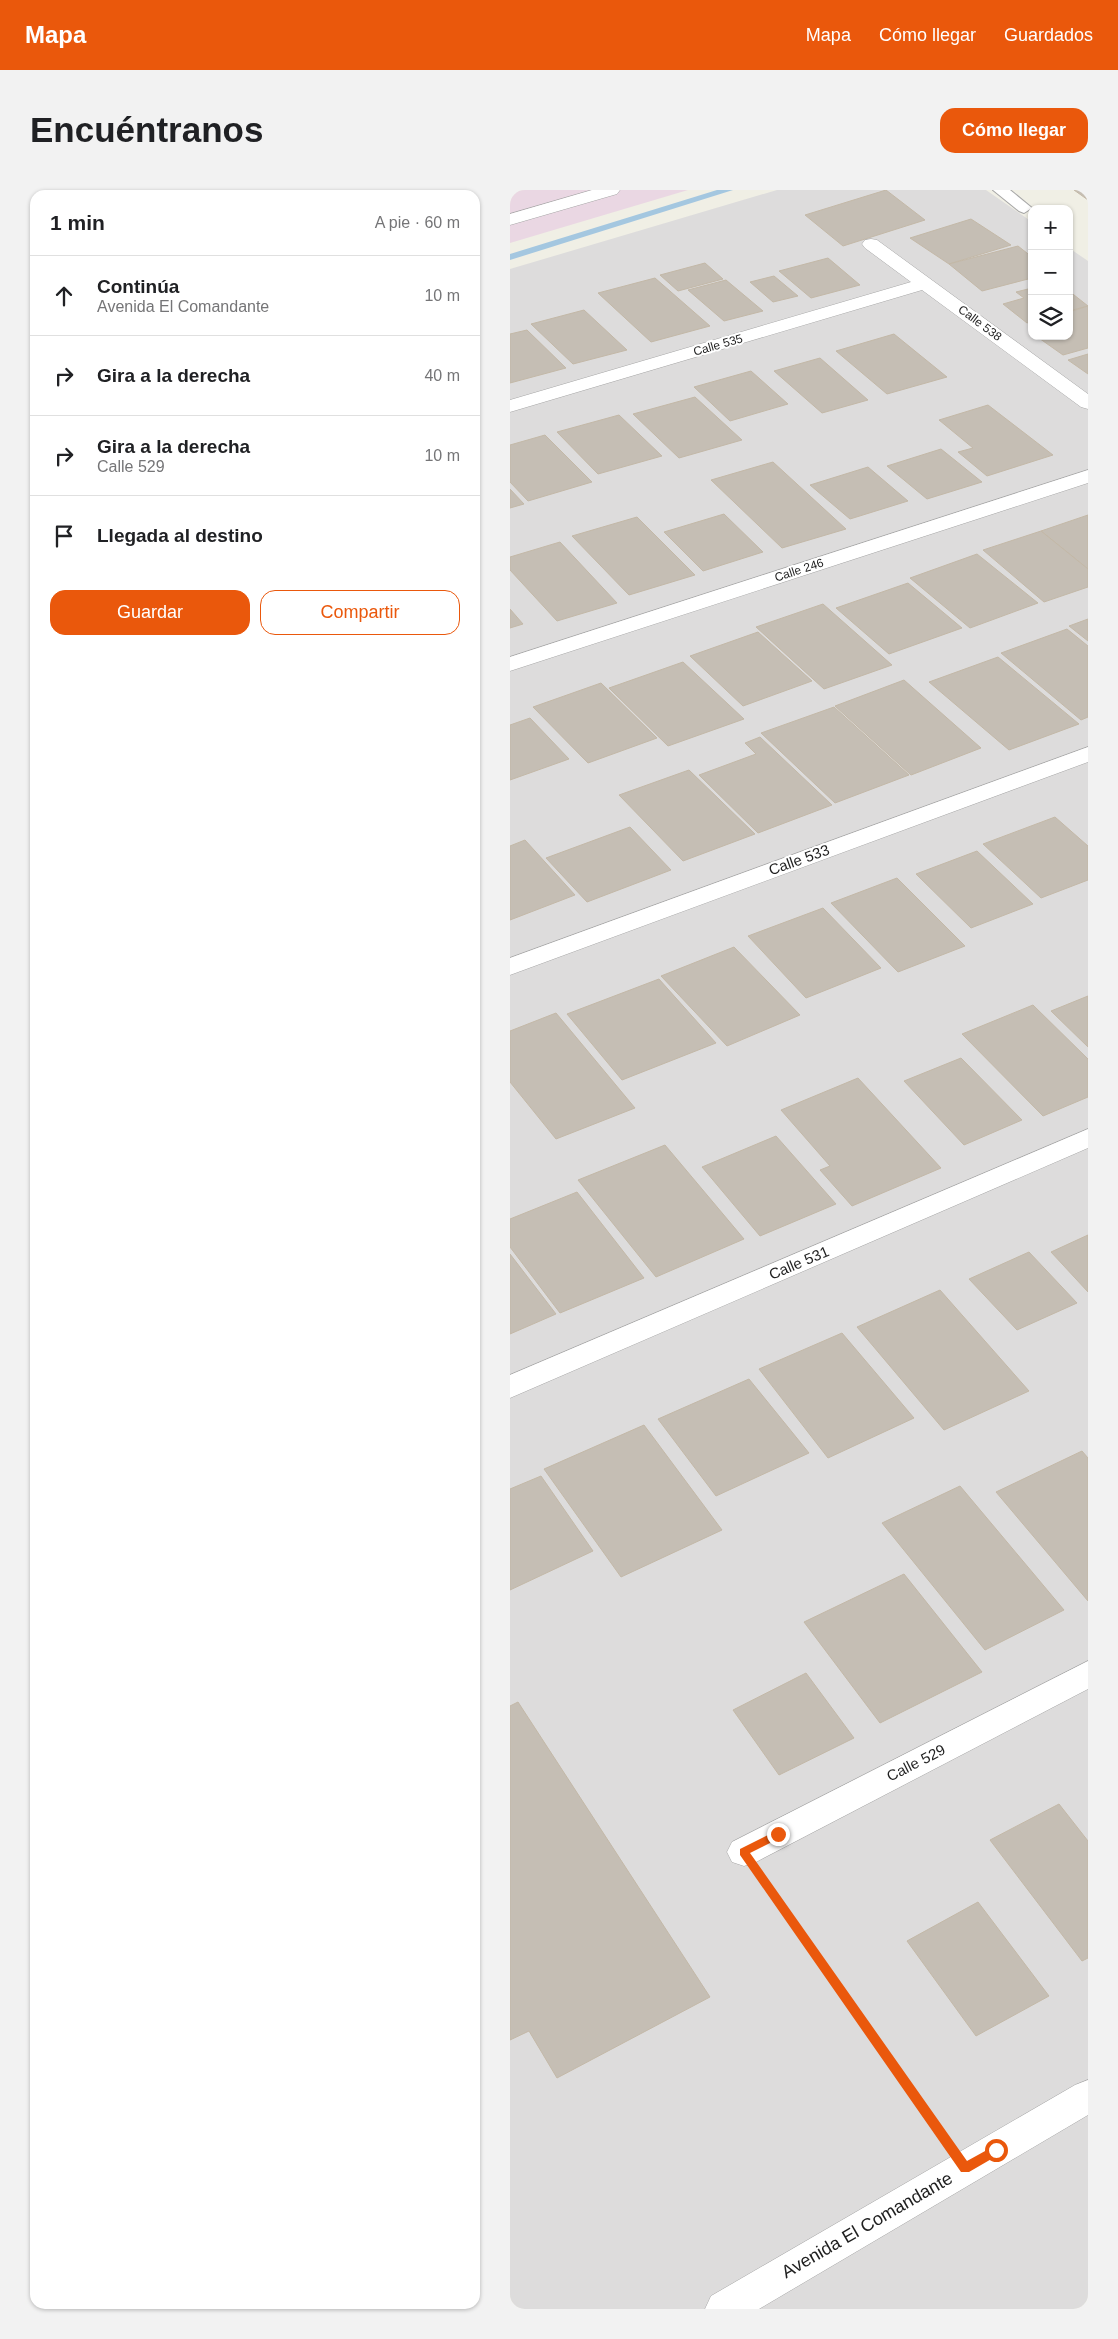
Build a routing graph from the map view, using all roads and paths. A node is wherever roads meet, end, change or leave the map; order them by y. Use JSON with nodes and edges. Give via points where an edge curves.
{"nodes":[{"id":1,"x":611,"y":190,"type":"edge"},
{"id":2,"x":1003,"y":190,"type":"edge"},
{"id":3,"x":1024,"y":208,"type":"dead end"},
{"id":4,"x":510,"y":220,"type":"edge"},
{"id":5,"x":871,"y":244,"type":"dead end"},
{"id":6,"x":926,"y":283,"type":"junction"},
{"id":7,"x":1088,"y":403,"type":"edge"},
{"id":8,"x":510,"y":406,"type":"edge"},
{"id":9,"x":1088,"y":476,"type":"edge"},
{"id":10,"x":510,"y":664,"type":"edge"},
{"id":11,"x":1088,"y":754,"type":"edge"},
{"id":12,"x":510,"y":967,"type":"edge"},
{"id":13,"x":1088,"y":1138,"type":"edge"},
{"id":14,"x":510,"y":1388,"type":"edge"},
{"id":15,"x":1088,"y":1674,"type":"edge"},
{"id":16,"x":744,"y":1852,"type":"joint"},
{"id":17,"x":1088,"y":2096,"type":"edge"},
{"id":18,"x":965,"y":2168,"type":"junction"},
{"id":19,"x":724,"y":2309,"type":"edge"}],
"edges":[{"from":1,"to":4,"type":"street"},
{"from":2,"to":3,"type":"lane"},
{"from":5,"to":6,"type":"street","name":"Calle 538"},
{"from":6,"to":7,"type":"street","name":"Calle 538"},
{"from":6,"to":8,"type":"street","name":"Calle 535"},
{"from":9,"to":10,"type":"street","name":"Calle 246"},
{"from":11,"to":12,"type":"street","name":"Calle 533"},
{"from":13,"to":14,"type":"street","name":"Calle 531"},
{"from":15,"to":16,"type":"street","name":"Calle 529"},
{"from":16,"to":18,"type":"path"},
{"from":17,"to":18,"type":"street","name":"Avenida El Comandante"},
{"from":18,"to":19,"type":"street","name":"Avenida El Comandante"}]}
